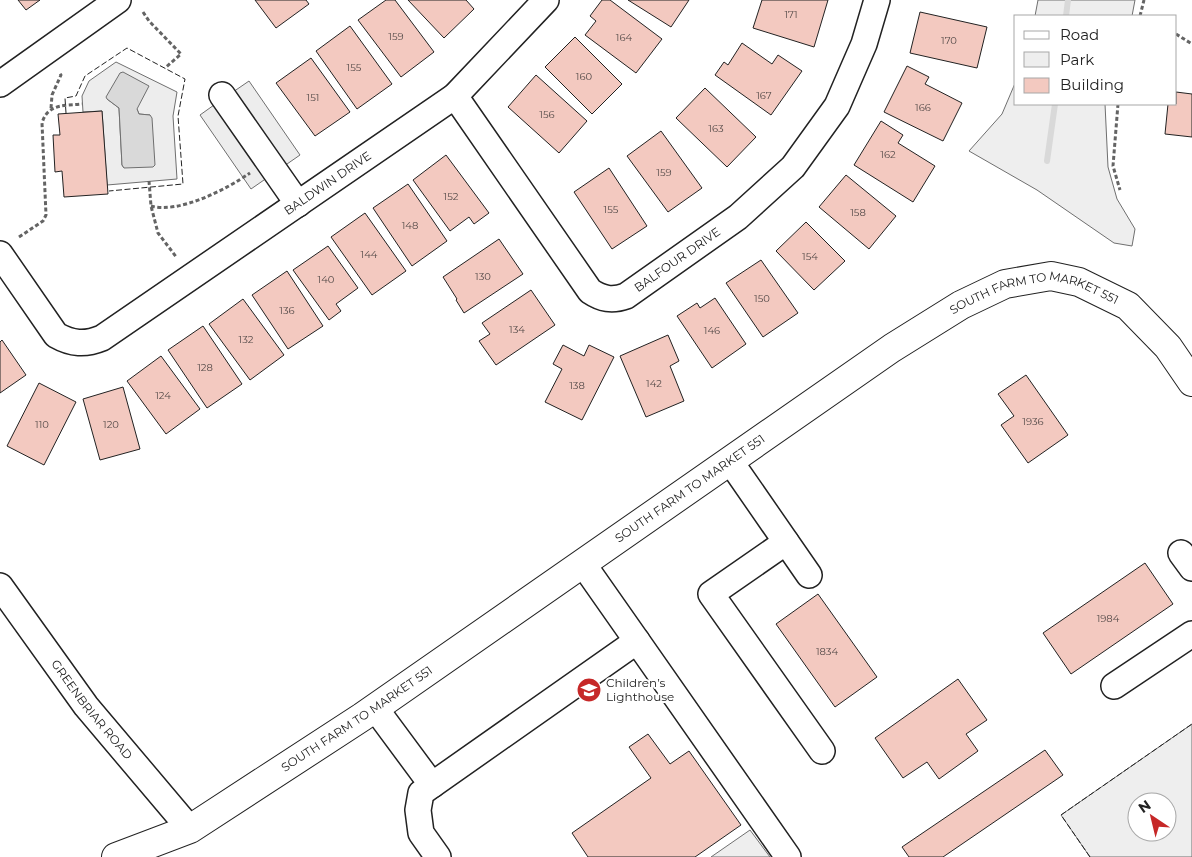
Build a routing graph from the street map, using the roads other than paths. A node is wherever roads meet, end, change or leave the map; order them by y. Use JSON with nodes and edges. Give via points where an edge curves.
{"nodes":[{"id":1,"x":118,"y":0,"type":"edge"},
{"id":2,"x":546,"y":0,"type":"edge"},
{"id":3,"x":877,"y":0,"type":"edge"},
{"id":4,"x":0,"y":84,"type":"edge"},
{"id":5,"x":222,"y":95,"type":"dead end"},
{"id":6,"x":455,"y":96,"type":"junction"},
{"id":7,"x":298,"y":204,"type":"junction"},
{"id":8,"x":0,"y":254,"type":"edge"},
{"id":9,"x":1192,"y":382,"type":"edge"},
{"id":10,"x":730,"y":461,"type":"junction"},
{"id":11,"x":786,"y":542,"type":"junction"},
{"id":12,"x":582,"y":564,"type":"junction"},
{"id":13,"x":809,"y":575,"type":"dead end"},
{"id":14,"x":0,"y":586,"type":"edge"},
{"id":15,"x":1192,"y":634,"type":"edge"},
{"id":16,"x":637,"y":641,"type":"junction"},
{"id":17,"x":1114,"y":686,"type":"dead end"},
{"id":18,"x":375,"y":708,"type":"junction"},
{"id":19,"x":822,"y":751,"type":"dead end"},
{"id":20,"x":432,"y":785,"type":"junction"},
{"id":21,"x":190,"y":829,"type":"junction"},
{"id":22,"x":116,"y":857,"type":"edge"},
{"id":23,"x":438,"y":857,"type":"edge"},
{"id":24,"x":788,"y":857,"type":"edge"}],
"edges":[{"from":1,"to":4,"type":"street"},
{"from":2,"to":6,"type":"street","name":"BALDWIN DRIVE"},
{"from":3,"to":6,"type":"street","name":"BALFOUR DRIVE","via":[[864,44],[837,106],[794,167],[738,217],[626,296],[617,299],[607,299],[590,291]]},
{"from":5,"to":7,"type":"street"},
{"from":6,"to":7,"type":"street","name":"BALDWIN DRIVE"},
{"from":7,"to":8,"type":"street","name":"BALDWIN DRIVE","via":[[91,343],[73,342],[56,334]]},
{"from":9,"to":10,"type":"main road","name":"SOUTH FARM TO MARKET 551","via":[[1168,348],[1128,306],[1079,282],[1051,276],[1005,284],[961,305],[892,348]]},
{"from":10,"to":11,"type":"street"},
{"from":10,"to":12,"type":"main road","name":"SOUTH FARM TO MARKET 551"},
{"from":11,"to":13,"type":"street"},
{"from":11,"to":19,"type":"street","via":[[711,594]]},
{"from":12,"to":16,"type":"street"},
{"from":12,"to":18,"type":"main road","name":"SOUTH FARM TO MARKET 551"},
{"from":14,"to":21,"type":"street","name":"GREENBRIAR ROAD","via":[[86,706]]},
{"from":15,"to":17,"type":"street"},
{"from":16,"to":20,"type":"street"},
{"from":16,"to":24,"type":"street"},
{"from":18,"to":20,"type":"street"},
{"from":18,"to":21,"type":"main road","name":"SOUTH FARM TO MARKET 551"},
{"from":20,"to":23,"type":"street","via":[[421,793],[418,810],[421,833]]},
{"from":21,"to":22,"type":"main road","name":"SOUTH FARM TO MARKET 551"}]}
